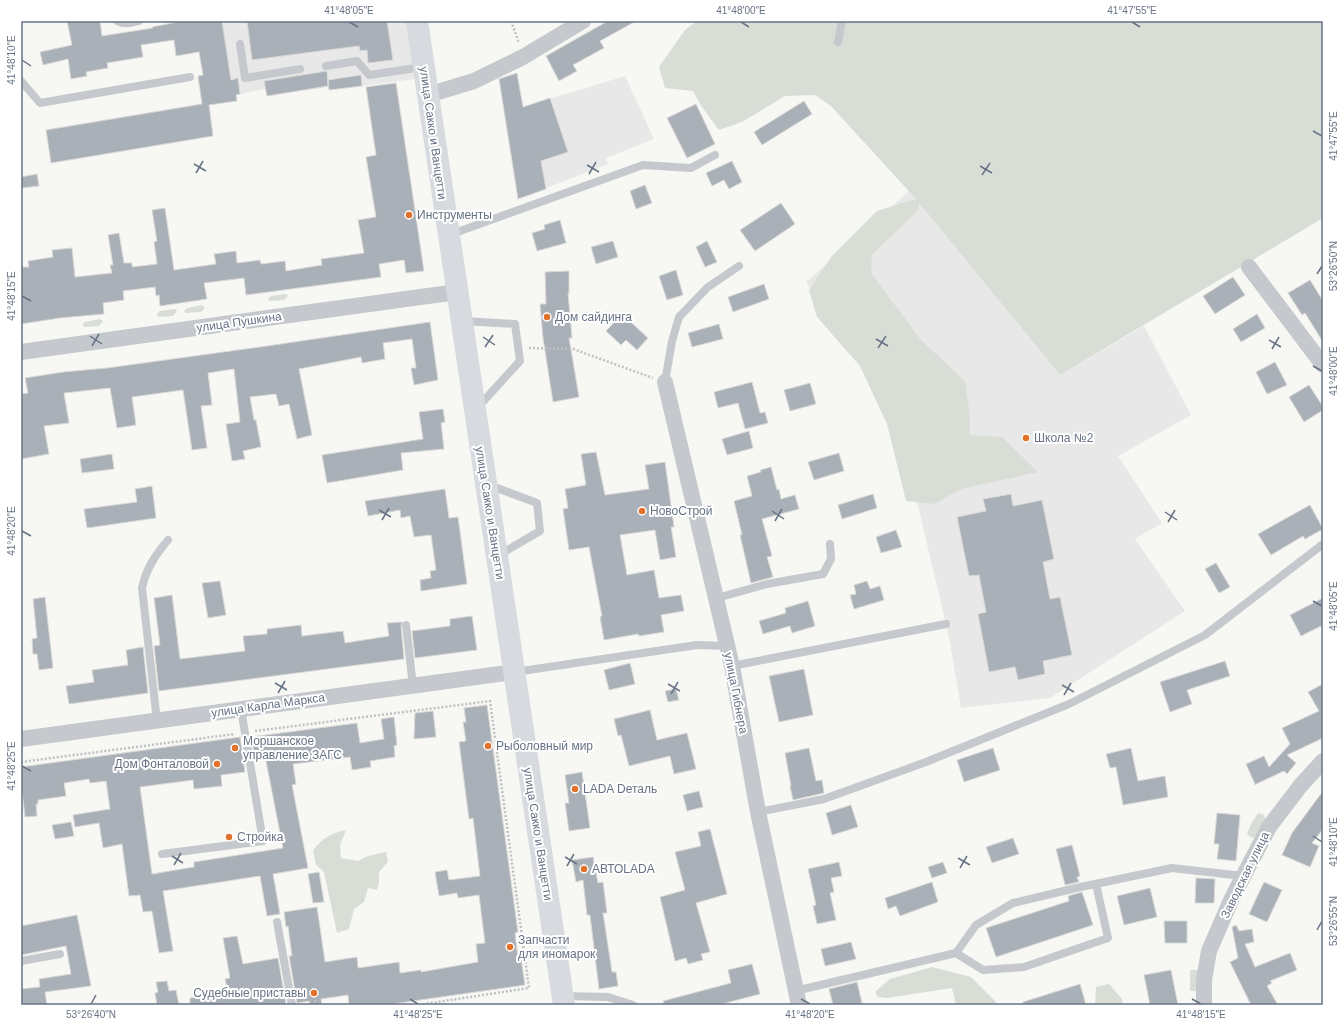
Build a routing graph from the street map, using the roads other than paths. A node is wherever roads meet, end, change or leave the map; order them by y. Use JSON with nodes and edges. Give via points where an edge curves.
{"nodes":[{"id":1,"x":116,"y":21,"type":"edge"},
{"id":2,"x":140,"y":21,"type":"edge"},
{"id":3,"x":417,"y":21,"type":"edge"},
{"id":4,"x":583,"y":21,"type":"edge"},
{"id":5,"x":842,"y":21,"type":"edge"},
{"id":6,"x":838,"y":42,"type":"dead end"},
{"id":7,"x":240,"y":44,"type":"dead end"},
{"id":8,"x":326,"y":66,"type":"dead end"},
{"id":9,"x":424,"y":67,"type":"junction"},
{"id":10,"x":300,"y":69,"type":"dead end"},
{"id":11,"x":190,"y":77,"type":"dead end"},
{"id":12,"x":21,"y":81,"type":"edge"},
{"id":13,"x":428,"y":95,"type":"junction"},
{"id":14,"x":715,"y":155,"type":"dead end"},
{"id":15,"x":449,"y":235,"type":"junction"},
{"id":16,"x":739,"y":266,"type":"dead end"},
{"id":17,"x":1250,"y":267,"type":"dead end"},
{"id":18,"x":457,"y":292,"type":"junction"},
{"id":19,"x":462,"y":320,"type":"junction"},
{"id":20,"x":21,"y":352,"type":"edge"},
{"id":21,"x":1323,"y":365,"type":"edge"},
{"id":22,"x":665,"y":382,"type":"joint"},
{"id":23,"x":475,"y":410,"type":"junction"},
{"id":24,"x":486,"y":484,"type":"junction"},
{"id":25,"x":168,"y":540,"type":"dead end"},
{"id":26,"x":830,"y":544,"type":"dead end"},
{"id":27,"x":1323,"y":544,"type":"edge"},
{"id":28,"x":496,"y":556,"type":"junction"},
{"id":29,"x":717,"y":598,"type":"junction"},
{"id":30,"x":946,"y":624,"type":"dead end"},
{"id":31,"x":406,"y":626,"type":"dead end"},
{"id":32,"x":727,"y":646,"type":"junction"},
{"id":33,"x":732,"y":666,"type":"junction"},
{"id":34,"x":514,"y":672,"type":"junction"},
{"id":35,"x":413,"y":686,"type":"junction"},
{"id":36,"x":241,"y":709,"type":"junction"},
{"id":37,"x":157,"y":721,"type":"junction"},
{"id":38,"x":21,"y":739,"type":"edge"},
{"id":39,"x":1323,"y":761,"type":"edge"},
{"id":40,"x":758,"y":812,"type":"junction"},
{"id":41,"x":162,"y":854,"type":"dead end"},
{"id":42,"x":1243,"y":876,"type":"junction"},
{"id":43,"x":1096,"y":884,"type":"junction"},
{"id":44,"x":277,"y":922,"type":"dead end"},
{"id":45,"x":956,"y":953,"type":"junction"},
{"id":46,"x":60,"y":954,"type":"dead end"},
{"id":47,"x":21,"y":961,"type":"edge"},
{"id":48,"x":797,"y":998,"type":"edge"},
{"id":49,"x":563,"y":1001,"type":"edge"},
{"id":50,"x":292,"y":1005,"type":"edge"},
{"id":51,"x":633,"y":1005,"type":"edge"},
{"id":52,"x":1204,"y":1005,"type":"edge"}],
"edges":[{"from":1,"to":2,"type":"lane"},
{"from":3,"to":9,"type":"main road","name":"улица Сакко и Ванцетти"},
{"from":4,"to":13,"type":"street","via":[[524,57],[474,81]]},
{"from":5,"to":6,"type":"lane"},
{"from":7,"to":10,"type":"lane","via":[[245,78]]},
{"from":8,"to":9,"type":"lane","via":[[357,61],[369,75]]},
{"from":9,"to":13,"type":"main road","name":"улица Сакко и Ванцетти"},
{"from":11,"to":12,"type":"lane","via":[[40,103]]},
{"from":13,"to":15,"type":"main road","name":"улица Сакко и Ванцетти"},
{"from":14,"to":15,"type":"lane","via":[[691,168],[643,164]]},
{"from":15,"to":18,"type":"main road","name":"улица Сакко и Ванцетти"},
{"from":16,"to":22,"type":"lane","via":[[708,287],[679,317]]},
{"from":17,"to":21,"type":"street"},
{"from":18,"to":19,"type":"main road","name":"улица Сакко и Ванцетти"},
{"from":18,"to":20,"type":"street","name":"улица Пушкина"},
{"from":19,"to":23,"type":"main road","name":"улица Сакко и Ванцетти"},
{"from":19,"to":23,"type":"lane","via":[[515,324],[520,361]]},
{"from":22,"to":29,"type":"street","name":"улица Гибнера"},
{"from":23,"to":24,"type":"main road","name":"улица Сакко и Ванцетти"},
{"from":24,"to":28,"type":"main road","name":"улица Сакко и Ванцетти"},
{"from":24,"to":28,"type":"lane","via":[[537,503],[540,531]]},
{"from":25,"to":37,"type":"lane","via":[[149,566],[142,588]]},
{"from":26,"to":29,"type":"lane","via":[[830,558],[823,574],[767,584]]},
{"from":27,"to":40,"type":"lane","via":[[1205,635],[1068,704],[926,762],[824,799]]},
{"from":28,"to":34,"type":"main road","name":"улица Сакко и Ванцетти"},
{"from":29,"to":32,"type":"street","name":"улица Гибнера"},
{"from":30,"to":33,"type":"lane"},
{"from":31,"to":35,"type":"lane"},
{"from":32,"to":33,"type":"street","name":"улица Гибнера"},
{"from":32,"to":34,"type":"lane","via":[[697,645]]},
{"from":33,"to":40,"type":"street","name":"улица Гибнера"},
{"from":34,"to":35,"type":"street","name":"улица Карла Маркса"},
{"from":34,"to":49,"type":"main road","name":"улица Сакко и Ванцетти"},
{"from":35,"to":36,"type":"street","name":"улица Карла Маркса"},
{"from":36,"to":37,"type":"street","name":"улица Карла Маркса"},
{"from":36,"to":41,"type":"lane","via":[[263,841]]},
{"from":37,"to":38,"type":"street","name":"улица Карла Маркса"},
{"from":39,"to":42,"type":"street","name":"Заводская улица","via":[[1269,827]]},
{"from":40,"to":48,"type":"street","name":"улица Гибнера"},
{"from":42,"to":43,"type":"lane","via":[[1172,868]]},
{"from":42,"to":52,"type":"street","name":"Заводская улица","via":[[1210,951],[1204,980]]},
{"from":43,"to":45,"type":"lane","via":[[1013,903],[976,925]]},
{"from":43,"to":45,"type":"lane","via":[[1108,938],[1024,967],[983,970]]},
{"from":44,"to":50,"type":"lane"},
{"from":45,"to":48,"type":"lane"},
{"from":46,"to":47,"type":"lane"},
{"from":49,"to":51,"type":"lane","via":[[604,996]]}]}
